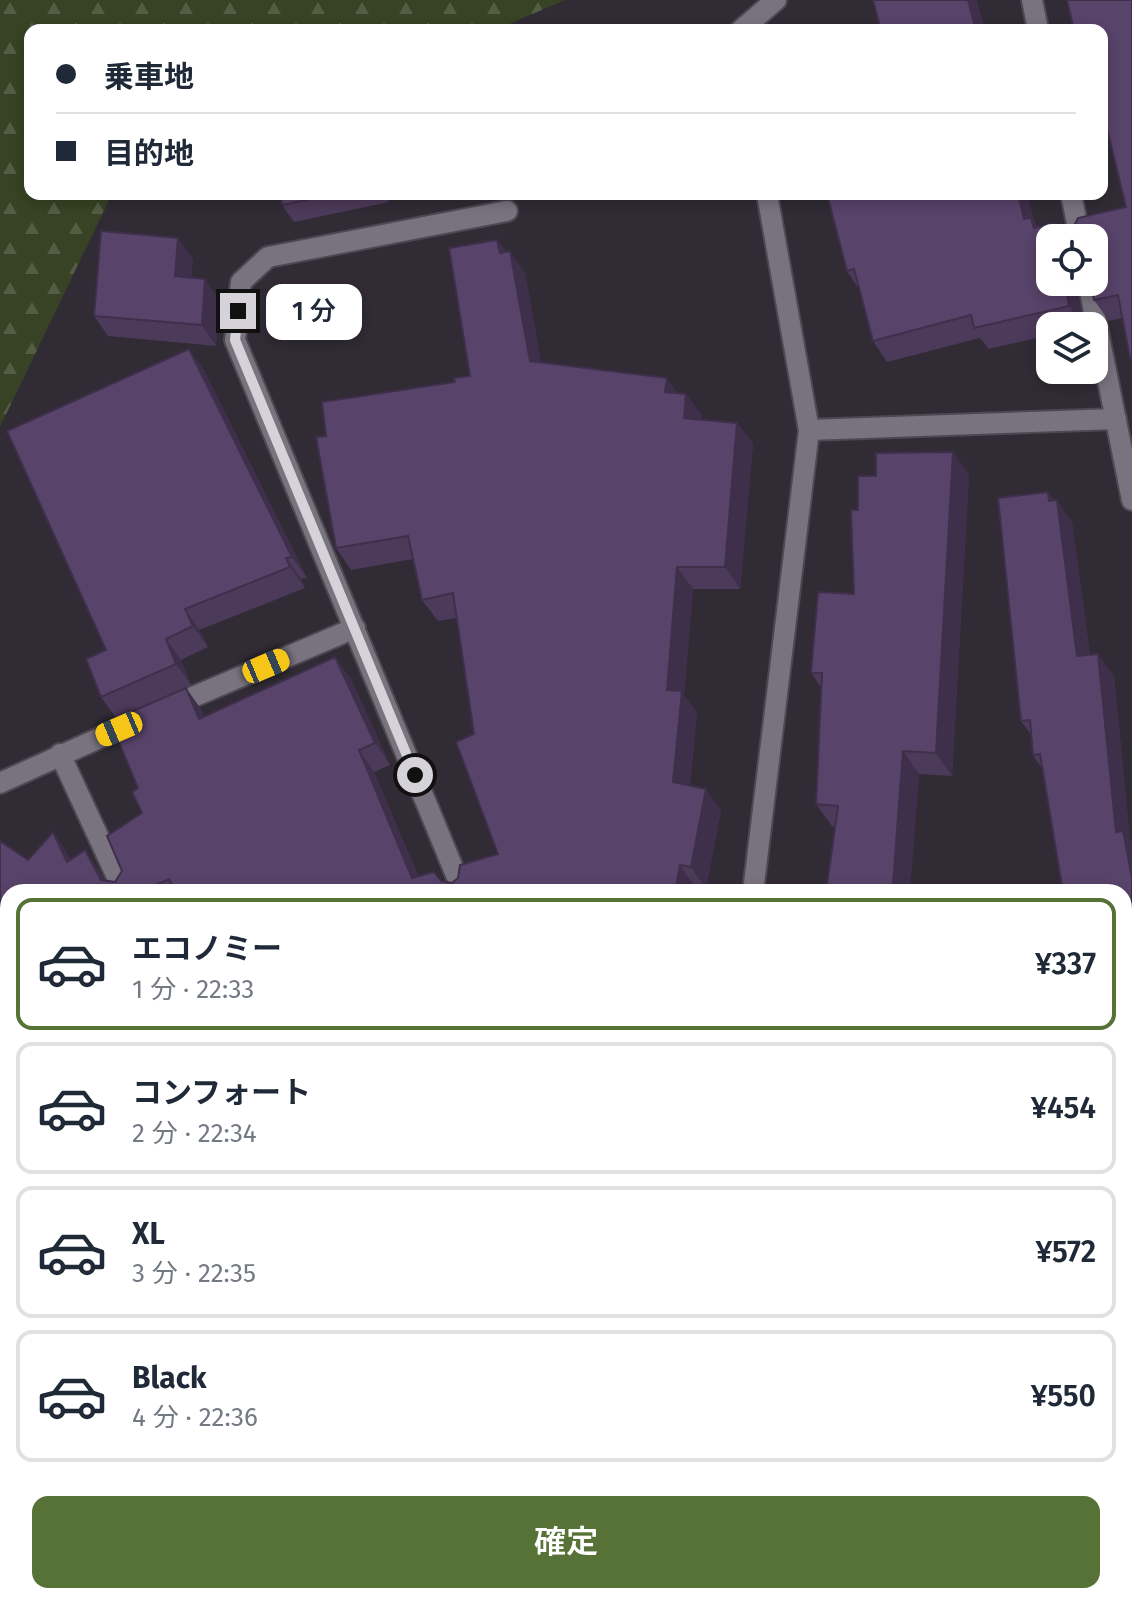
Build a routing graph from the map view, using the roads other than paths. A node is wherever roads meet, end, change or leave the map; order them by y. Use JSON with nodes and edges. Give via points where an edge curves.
{"nodes":[{"id":1,"x":776,"y":0,"type":"edge"},
{"id":2,"x":1032,"y":0,"type":"edge"},
{"id":3,"x":748,"y":24,"type":"edge"},
{"id":4,"x":1037,"y":24,"type":"edge"},
{"id":5,"x":768,"y":200,"type":"edge"},
{"id":6,"x":1072,"y":200,"type":"edge"},
{"id":7,"x":507,"y":211,"type":"dead end"},
{"id":8,"x":1077,"y":224,"type":"edge"},
{"id":9,"x":1091,"y":296,"type":"edge"},
{"id":10,"x":1116,"y":419,"type":"junction"},
{"id":11,"x":809,"y":430,"type":"junction"},
{"id":12,"x":1132,"y":500,"type":"edge"},
{"id":13,"x":355,"y":628,"type":"junction"},
{"id":14,"x":60,"y":754,"type":"junction"},
{"id":15,"x":0,"y":783,"type":"edge"},
{"id":16,"x":120,"y":884,"type":"edge"},
{"id":17,"x":460,"y":884,"type":"edge"},
{"id":18,"x":754,"y":884,"type":"edge"}],
"edges":[{"from":1,"to":3,"type":"street"},
{"from":2,"to":4,"type":"street"},
{"from":5,"to":11,"type":"street"},
{"from":6,"to":8,"type":"street"},
{"from":7,"to":13,"type":"street","via":[[268,257],[241,282],[235,340]]},
{"from":9,"to":10,"type":"street"},
{"from":10,"to":11,"type":"street"},
{"from":10,"to":12,"type":"street"},
{"from":11,"to":18,"type":"street"},
{"from":13,"to":14,"type":"street"},
{"from":13,"to":17,"type":"street"},
{"from":14,"to":15,"type":"street"},
{"from":14,"to":16,"type":"street"}]}
